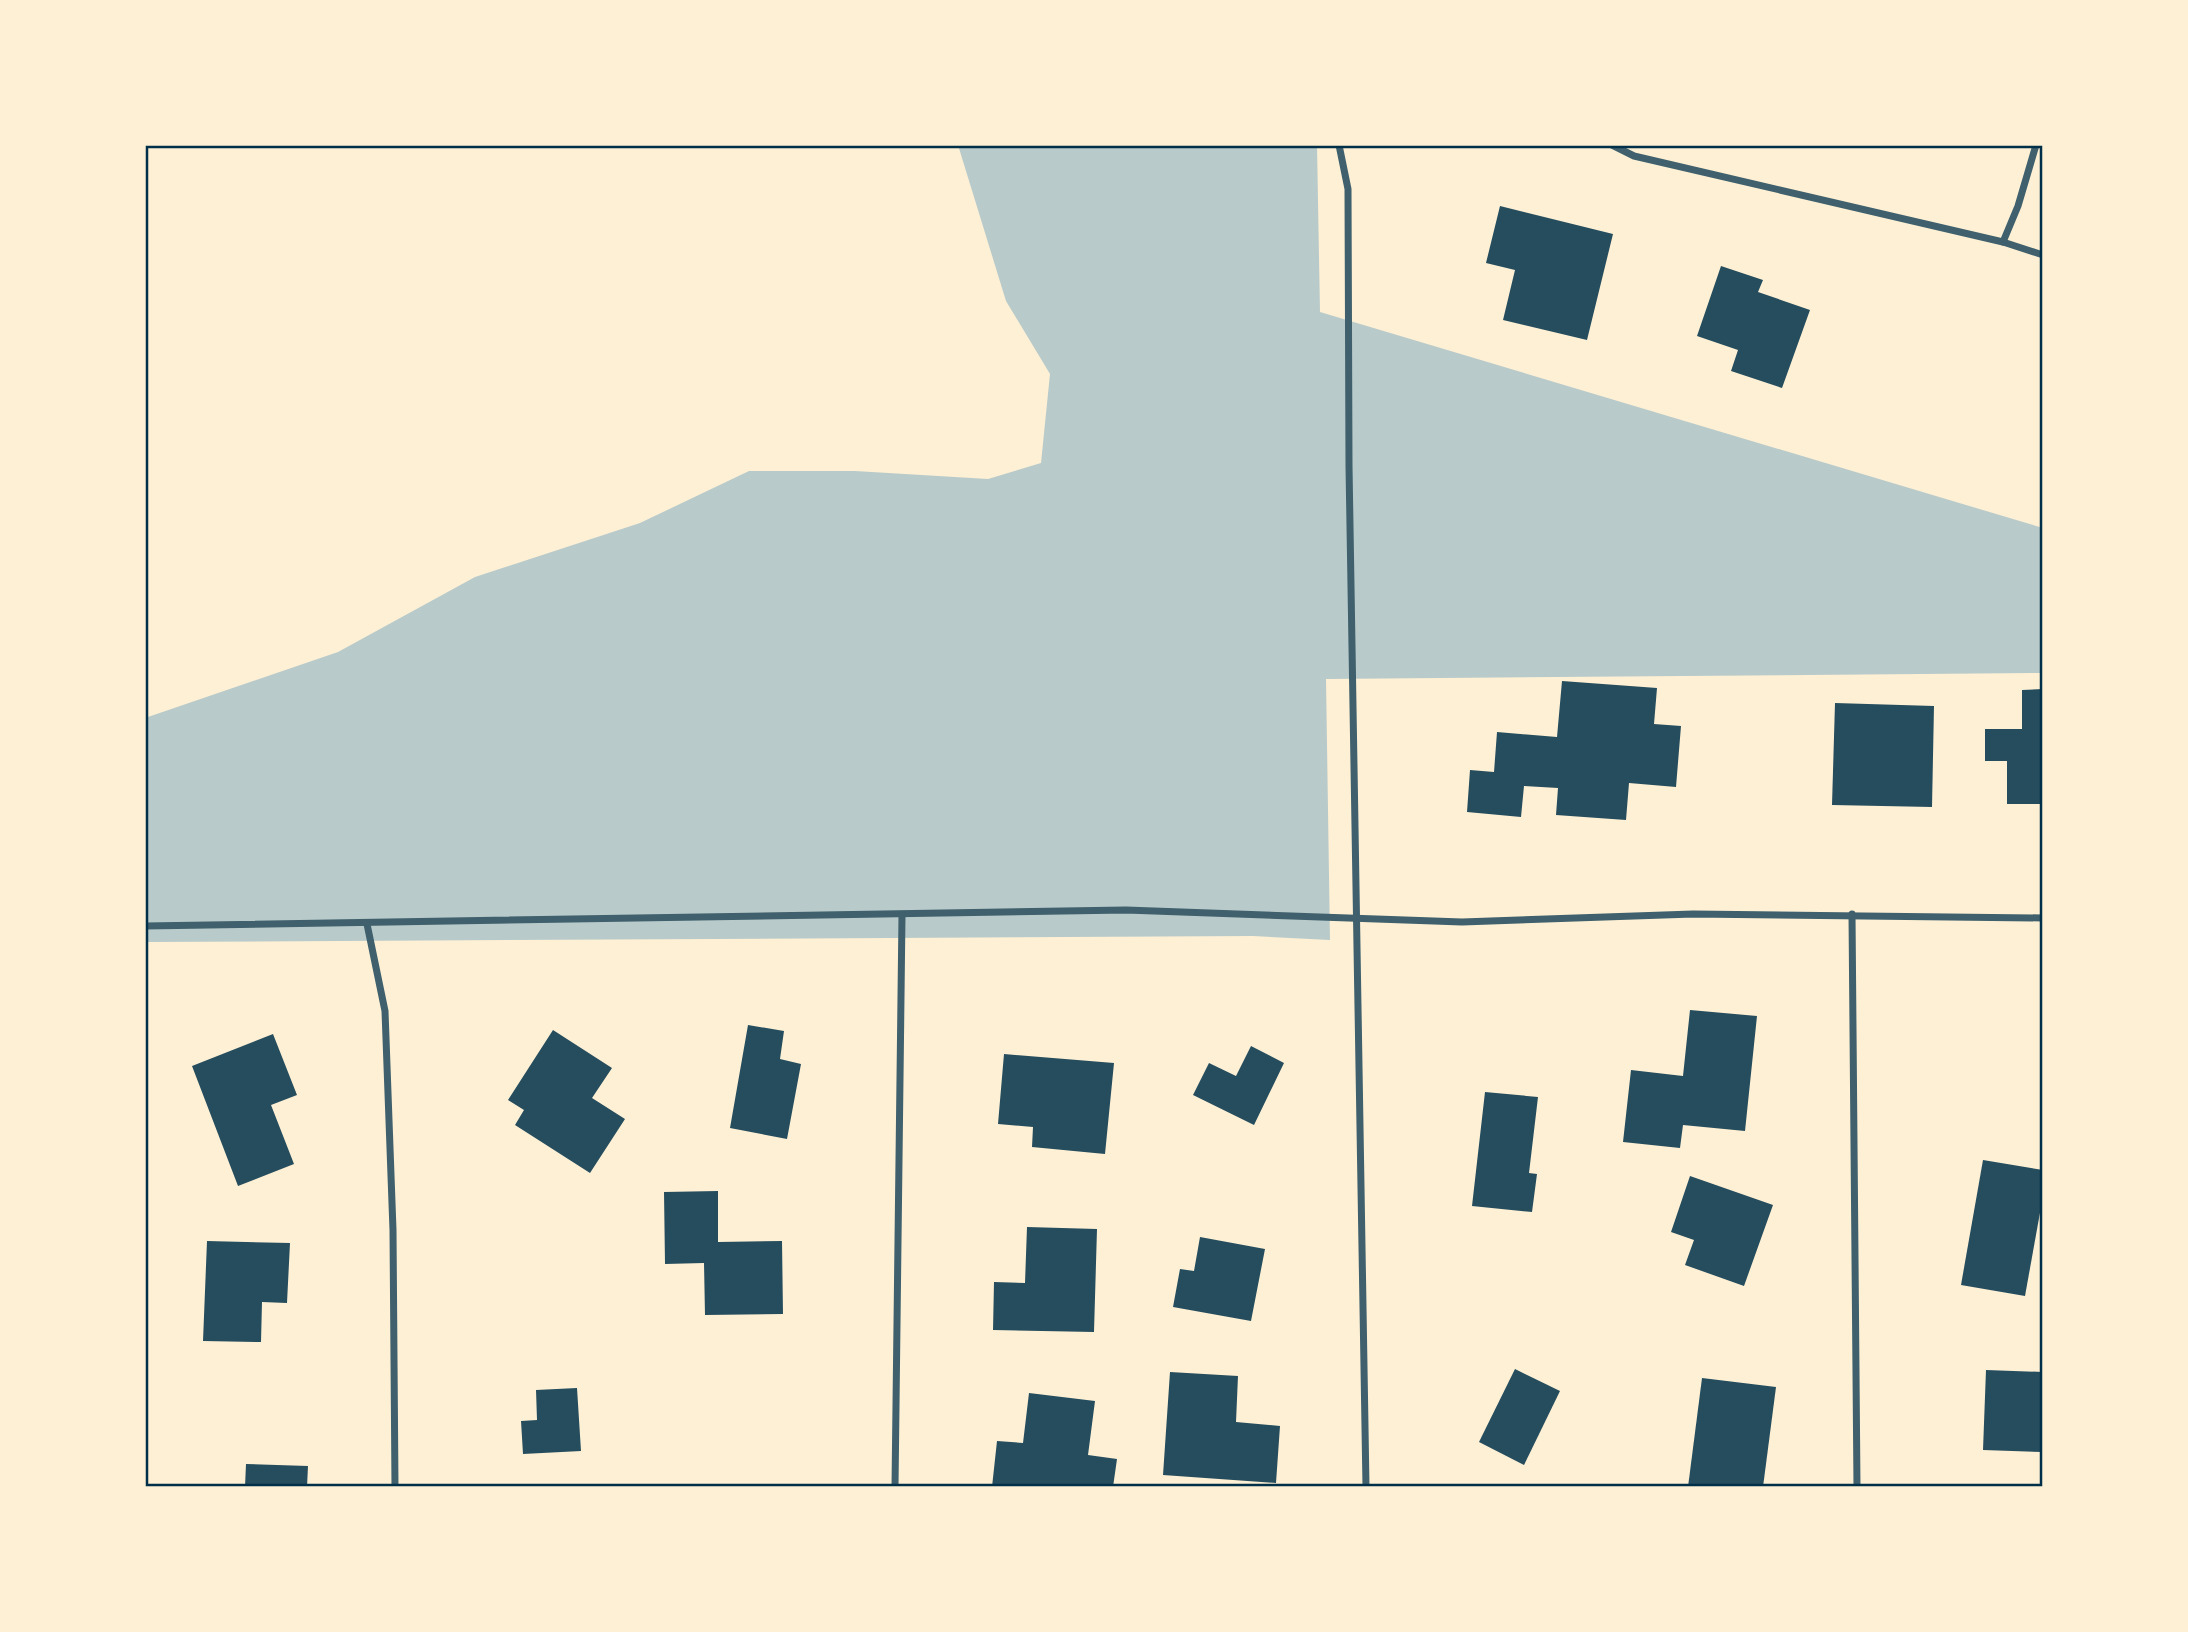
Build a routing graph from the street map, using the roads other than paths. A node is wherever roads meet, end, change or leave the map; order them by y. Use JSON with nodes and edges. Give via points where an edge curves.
{"nodes":[{"id":1,"x":1339,"y":145,"type":"edge"},
{"id":2,"x":1612,"y":145,"type":"edge"},
{"id":3,"x":2036,"y":145,"type":"edge"},
{"id":4,"x":2003,"y":242,"type":"junction"},
{"id":5,"x":2043,"y":255,"type":"edge"},
{"id":6,"x":1852,"y":914,"type":"junction"},
{"id":7,"x":902,"y":915,"type":"junction"},
{"id":8,"x":1358,"y":916,"type":"junction"},
{"id":9,"x":2043,"y":918,"type":"edge"},
{"id":10,"x":367,"y":924,"type":"junction"},
{"id":11,"x":145,"y":926,"type":"edge"},
{"id":12,"x":395,"y":1487,"type":"edge"},
{"id":13,"x":895,"y":1487,"type":"edge"},
{"id":14,"x":1366,"y":1487,"type":"edge"},
{"id":15,"x":1857,"y":1487,"type":"edge"}],
"edges":[{"from":1,"to":8,"type":"street","via":[[1348,189]]},
{"from":2,"to":4,"type":"street","via":[[1634,156]]},
{"from":3,"to":4,"type":"street"},
{"from":4,"to":5,"type":"street"},
{"from":6,"to":8,"type":"street","via":[[1462,922]]},
{"from":6,"to":9,"type":"street"},
{"from":6,"to":15,"type":"street"},
{"from":7,"to":8,"type":"street","via":[[1126,910]]},
{"from":7,"to":10,"type":"street"},
{"from":7,"to":13,"type":"street"},
{"from":8,"to":14,"type":"street"},
{"from":10,"to":11,"type":"street"},
{"from":10,"to":12,"type":"street","via":[[385,1011]]}]}
